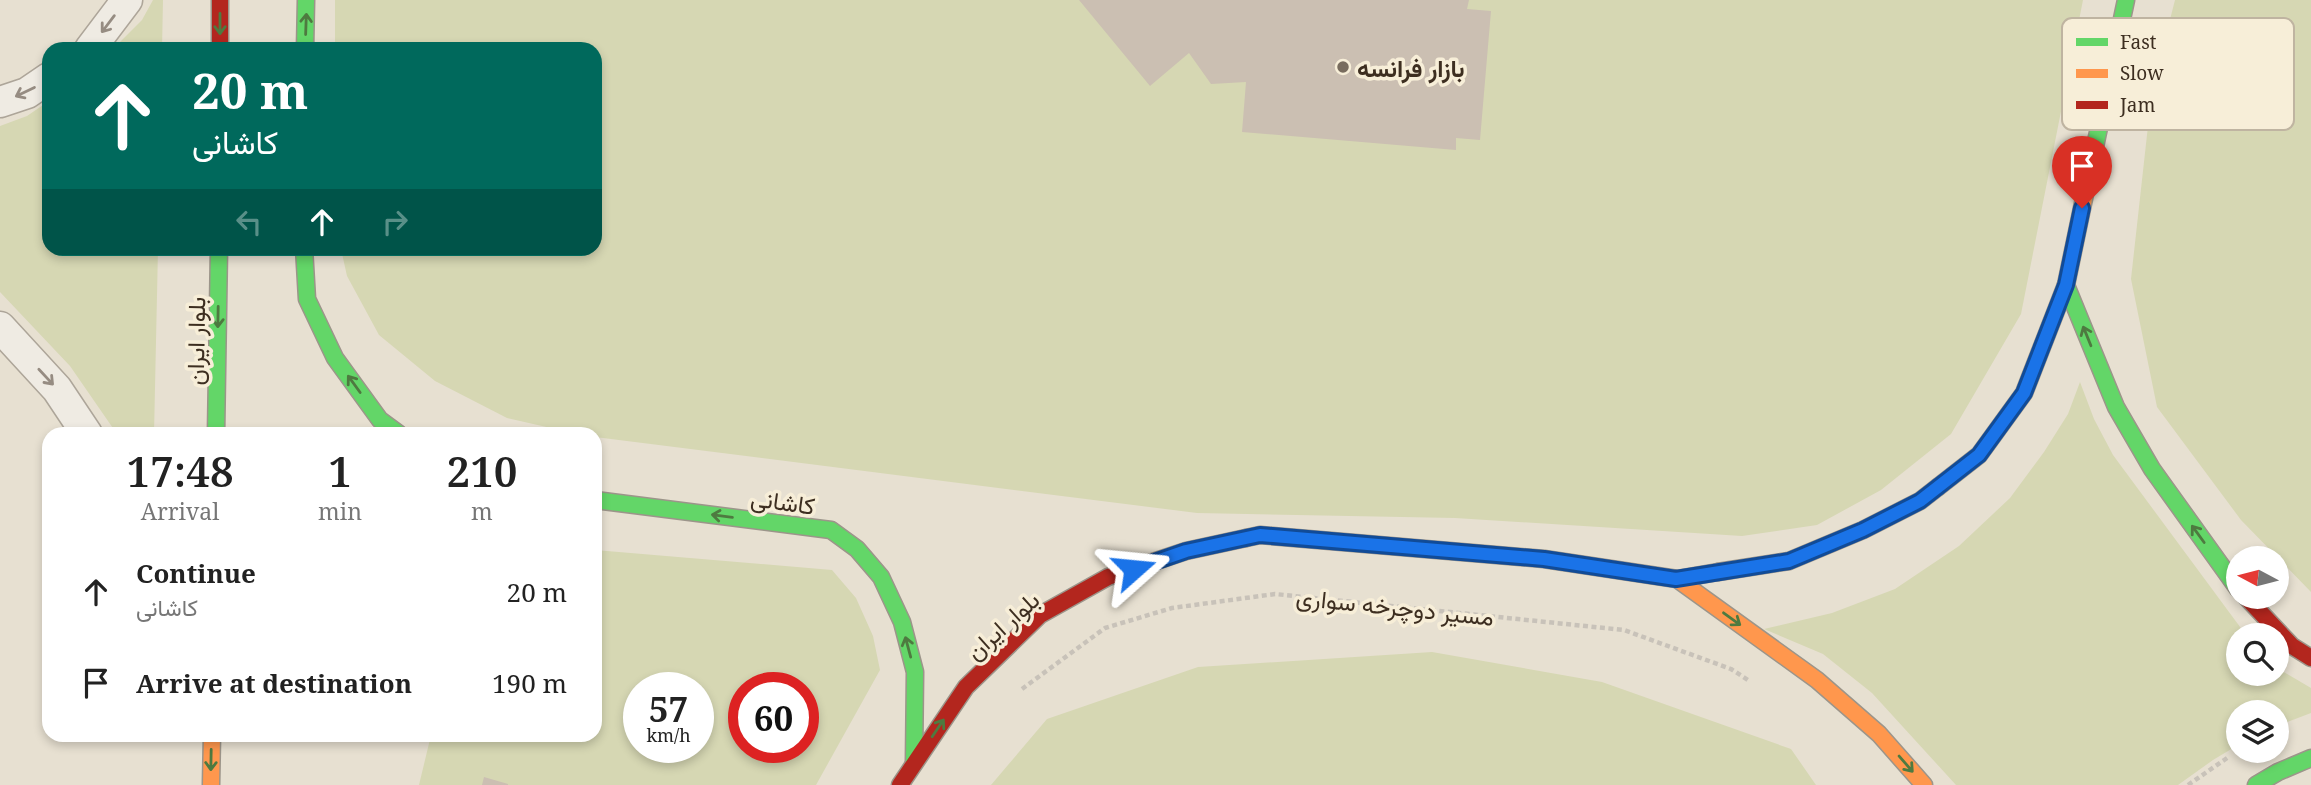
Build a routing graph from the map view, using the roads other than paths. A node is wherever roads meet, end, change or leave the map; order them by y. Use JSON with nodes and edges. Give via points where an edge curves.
{"nodes":[{"id":1,"x":127,"y":0,"type":"edge"},
{"id":2,"x":220,"y":0,"type":"edge"},
{"id":3,"x":306,"y":0,"type":"edge"},
{"id":4,"x":2126,"y":0,"type":"edge"},
{"id":5,"x":2122,"y":18,"type":"edge"},
{"id":6,"x":95,"y":42,"type":"edge"},
{"id":7,"x":220,"y":42,"type":"edge"},
{"id":8,"x":305,"y":42,"type":"edge"},
{"id":9,"x":42,"y":83,"type":"edge"},
{"id":10,"x":0,"y":102,"type":"edge"},
{"id":11,"x":2099,"y":130,"type":"edge"},
{"id":12,"x":219,"y":256,"type":"edge"},
{"id":13,"x":304,"y":256,"type":"edge"},
{"id":14,"x":2066,"y":285,"type":"junction"},
{"id":15,"x":0,"y":327,"type":"edge"},
{"id":16,"x":82,"y":427,"type":"edge"},
{"id":17,"x":216,"y":427,"type":"edge"},
{"id":18,"x":390,"y":427,"type":"edge"},
{"id":19,"x":602,"y":501,"type":"edge"},
{"id":20,"x":2226,"y":572,"type":"edge"},
{"id":21,"x":1676,"y":579,"type":"junction"},
{"id":22,"x":2257,"y":609,"type":"edge"},
{"id":23,"x":2311,"y":658,"type":"edge"},
{"id":24,"x":212,"y":742,"type":"edge"},
{"id":25,"x":2311,"y":758,"type":"edge"},
{"id":26,"x":915,"y":763,"type":"junction"},
{"id":27,"x":211,"y":785,"type":"edge"},
{"id":28,"x":900,"y":785,"type":"edge"},
{"id":29,"x":1924,"y":785,"type":"edge"},
{"id":30,"x":2256,"y":785,"type":"edge"}],
"edges":[{"from":1,"to":6,"type":"street","one_way":true},
{"from":2,"to":7,"type":"main road","one_way":true},
{"from":8,"to":3,"type":"main road","one_way":true},
{"from":4,"to":5,"type":"main road"},
{"from":9,"to":10,"type":"street","one_way":true},
{"from":11,"to":14,"type":"main road"},
{"from":12,"to":17,"type":"main road","name":"بلوار ایران","one_way":true},
{"from":18,"to":13,"type":"main road","one_way":true,"via":[[335,358],[307,299]]},
{"from":20,"to":14,"type":"main road","one_way":true,"via":[[2152,469],[2116,407]]},
{"from":14,"to":21,"type":"main road","via":[[2024,393],[1979,455],[1920,501],[1789,561]]},
{"from":15,"to":16,"type":"street","one_way":true,"via":[[57,389]]},
{"from":26,"to":19,"type":"main road","name":"کاشانی","one_way":true,"via":[[915,672],[902,622],[881,577],[858,549],[831,530]]},
{"from":26,"to":21,"type":"main road","name":"بلوار ایران","one_way":true,"via":[[966,687],[1040,615],[1108,578],[1186,551],[1260,535],[1544,559]]},
{"from":21,"to":29,"type":"main road","one_way":true,"via":[[1817,680],[1879,734]]},
{"from":22,"to":23,"type":"main road","via":[[2292,646]]},
{"from":24,"to":27,"type":"main road","one_way":true},
{"from":25,"to":30,"type":"main road"},
{"from":26,"to":28,"type":"main road","name":"بلوار ایران"}]}
